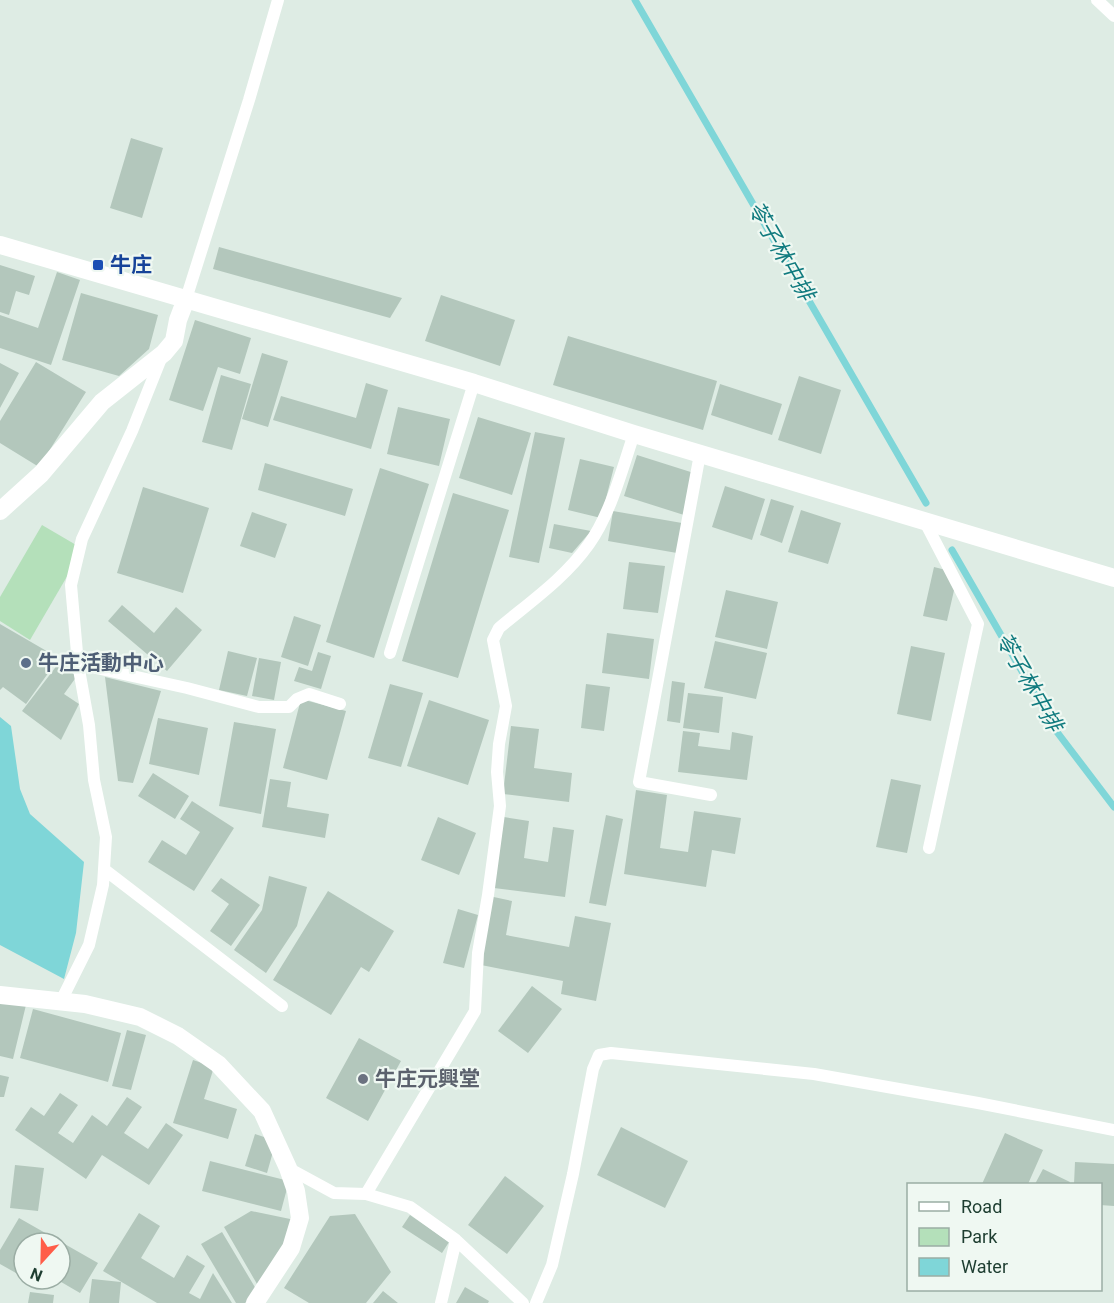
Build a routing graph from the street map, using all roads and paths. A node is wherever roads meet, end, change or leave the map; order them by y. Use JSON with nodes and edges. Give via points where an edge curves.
{"nodes":[{"id":1,"x":278,"y":0,"type":"edge"},
{"id":2,"x":1097,"y":0,"type":"edge"},
{"id":3,"x":1114,"y":16,"type":"edge"},
{"id":4,"x":0,"y":244,"type":"edge"},
{"id":5,"x":186,"y":298,"type":"junction"},
{"id":6,"x":164,"y":352,"type":"junction"},
{"id":7,"x":474,"y":382,"type":"junction"},
{"id":8,"x":634,"y":434,"type":"junction"},
{"id":9,"x":700,"y":454,"type":"junction"},
{"id":10,"x":0,"y":511,"type":"edge"},
{"id":11,"x":925,"y":522,"type":"junction"},
{"id":12,"x":1114,"y":578,"type":"edge"},
{"id":13,"x":390,"y":653,"type":"dead end"},
{"id":14,"x":78,"y":664,"type":"junction"},
{"id":15,"x":340,"y":704,"type":"dead end"},
{"id":16,"x":711,"y":795,"type":"dead end"},
{"id":17,"x":929,"y":848,"type":"dead end"},
{"id":18,"x":105,"y":870,"type":"junction"},
{"id":19,"x":0,"y":995,"type":"edge"},
{"id":20,"x":61,"y":1001,"type":"junction"},
{"id":21,"x":282,"y":1006,"type":"dead end"},
{"id":22,"x":1114,"y":1130,"type":"edge"},
{"id":23,"x":288,"y":1168,"type":"junction"},
{"id":24,"x":366,"y":1194,"type":"junction"},
{"id":25,"x":456,"y":1240,"type":"junction"},
{"id":26,"x":255,"y":1303,"type":"edge"},
{"id":27,"x":441,"y":1303,"type":"edge"},
{"id":28,"x":523,"y":1303,"type":"edge"},
{"id":29,"x":536,"y":1303,"type":"edge"}],
"edges":[{"from":1,"to":5,"type":"lane"},
{"from":2,"to":3,"type":"lane"},
{"from":4,"to":5,"type":"street"},
{"from":5,"to":6,"type":"street","via":[[174,341]]},
{"from":5,"to":7,"type":"street"},
{"from":6,"to":10,"type":"street","via":[[102,402],[41,474]]},
{"from":6,"to":14,"type":"lane","via":[[82,539],[71,585]]},
{"from":7,"to":8,"type":"street"},
{"from":7,"to":13,"type":"lane"},
{"from":8,"to":9,"type":"street"},
{"from":8,"to":24,"type":"lane","via":[[610,506],[590,543],[565,573],[499,628],[493,640],[506,706],[497,772],[500,806],[478,953],[475,1011]]},
{"from":9,"to":11,"type":"street"},
{"from":9,"to":16,"type":"lane","via":[[639,782]]},
{"from":11,"to":12,"type":"street"},
{"from":11,"to":17,"type":"lane","via":[[978,624]]},
{"from":14,"to":15,"type":"lane","via":[[259,707],[289,707],[309,694]]},
{"from":14,"to":18,"type":"lane","via":[[106,837]]},
{"from":18,"to":20,"type":"lane","via":[[88,945]]},
{"from":18,"to":21,"type":"lane"},
{"from":19,"to":20,"type":"street"},
{"from":20,"to":23,"type":"street","via":[[140,1017],[178,1036],[218,1064],[262,1112]]},
{"from":22,"to":29,"type":"lane","via":[[814,1074],[611,1053],[599,1055],[552,1265]]},
{"from":23,"to":24,"type":"lane","via":[[334,1193]]},
{"from":23,"to":26,"type":"street","via":[[300,1218],[291,1248]]},
{"from":24,"to":25,"type":"lane","via":[[410,1207]]},
{"from":25,"to":27,"type":"lane"},
{"from":25,"to":28,"type":"lane"}]}
